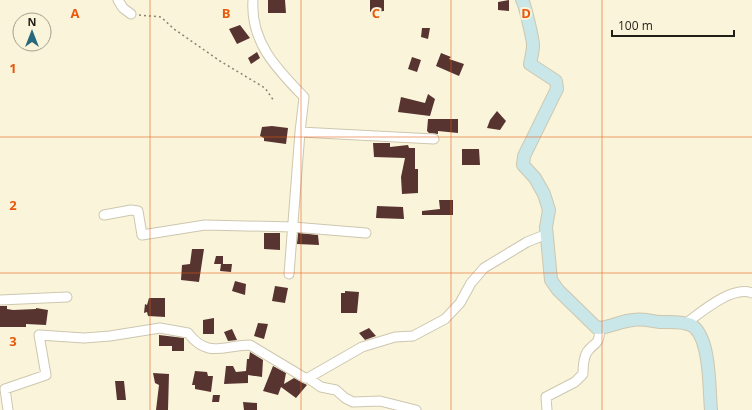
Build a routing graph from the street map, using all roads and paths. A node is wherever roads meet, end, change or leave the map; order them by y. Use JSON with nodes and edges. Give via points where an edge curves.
{"nodes":[{"id":1,"x":118,"y":0,"type":"edge"},
{"id":2,"x":253,"y":0,"type":"edge"},
{"id":3,"x":522,"y":0,"type":"edge"},
{"id":4,"x":131,"y":14,"type":"joint"},
{"id":5,"x":274,"y":101,"type":"dead end"},
{"id":6,"x":300,"y":132,"type":"junction"},
{"id":7,"x":434,"y":139,"type":"dead end"},
{"id":8,"x":104,"y":215,"type":"dead end"},
{"id":9,"x":293,"y":227,"type":"junction"},
{"id":10,"x":366,"y":233,"type":"dead end"},
{"id":11,"x":547,"y":234,"type":"junction"},
{"id":12,"x":289,"y":274,"type":"dead end"},
{"id":13,"x":752,"y":294,"type":"edge"},
{"id":14,"x":67,"y":298,"type":"dead end"},
{"id":15,"x":0,"y":300,"type":"edge"},
{"id":16,"x":685,"y":324,"type":"junction"},
{"id":17,"x":600,"y":328,"type":"junction"},
{"id":18,"x":308,"y":378,"type":"junction"},
{"id":19,"x":8,"y":410,"type":"edge"},
{"id":20,"x":416,"y":410,"type":"edge"},
{"id":21,"x":547,"y":410,"type":"edge"},
{"id":22,"x":711,"y":410,"type":"edge"}],
"edges":[{"from":1,"to":4,"type":"street"},
{"from":2,"to":6,"type":"street","via":[[252,16],[256,32],[271,60],[304,97]]},
{"from":3,"to":11,"type":"street","via":[[526,6],[533,44],[530,64],[556,81],[557,89],[524,156],[523,165],[544,194],[548,210]]},
{"from":4,"to":5,"type":"path","via":[[161,17],[220,61],[265,88]]},
{"from":6,"to":7,"type":"street"},
{"from":6,"to":9,"type":"street"},
{"from":8,"to":9,"type":"street","via":[[138,211],[142,235],[205,226]]},
{"from":9,"to":10,"type":"street"},
{"from":9,"to":12,"type":"street"},
{"from":11,"to":17,"type":"street","via":[[551,280],[573,305]]},
{"from":11,"to":18,"type":"street","via":[[527,242],[484,268],[471,283],[460,303],[445,319],[413,336],[396,337],[362,347]]},
{"from":13,"to":16,"type":"street","via":[[746,291],[721,299]]},
{"from":14,"to":15,"type":"street"},
{"from":16,"to":17,"type":"street","via":[[634,319]]},
{"from":16,"to":22,"type":"street","via":[[692,326],[705,348]]},
{"from":17,"to":21,"type":"street","via":[[596,345],[587,352],[583,374],[575,382],[546,397]]},
{"from":18,"to":19,"type":"street","via":[[250,345],[208,348],[196,344],[188,334],[160,328],[104,337],[39,335],[46,375],[6,389]]},
{"from":18,"to":20,"type":"street","via":[[321,387],[336,390],[353,402],[380,401]]}]}
